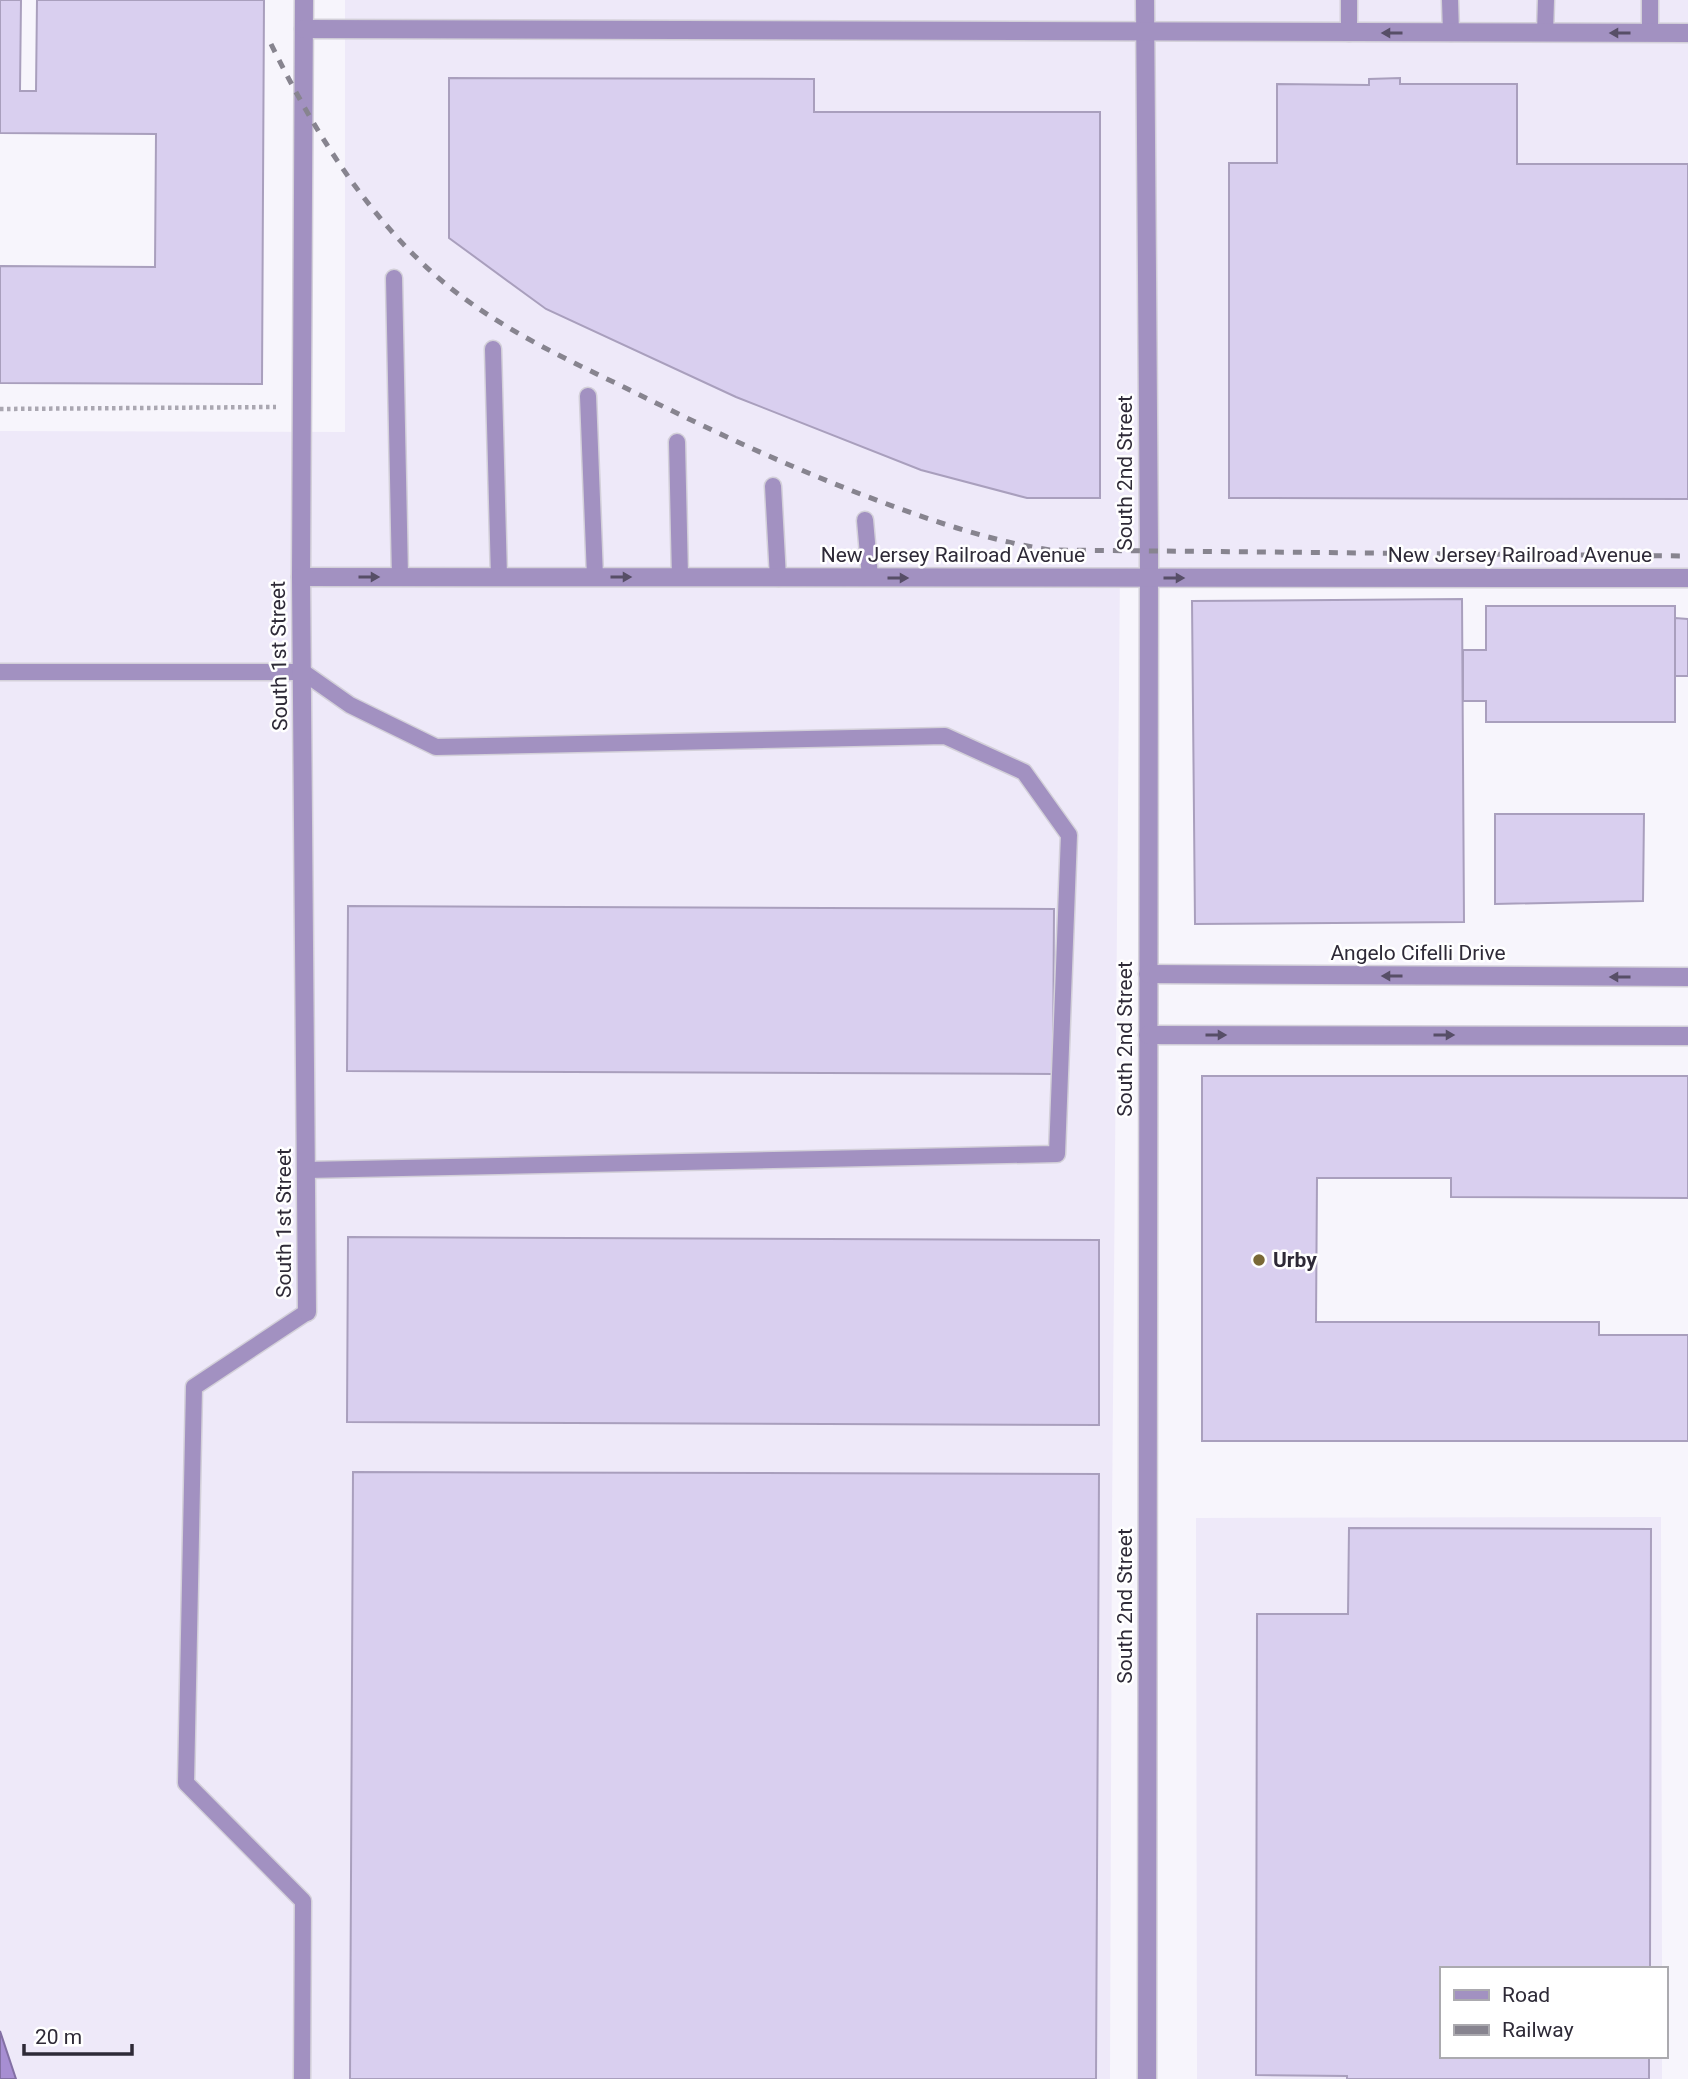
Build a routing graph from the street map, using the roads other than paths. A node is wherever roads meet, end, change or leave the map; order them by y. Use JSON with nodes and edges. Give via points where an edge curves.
{"nodes":[{"id":1,"x":304,"y":0,"type":"edge"},
{"id":2,"x":1145,"y":0,"type":"edge"},
{"id":3,"x":1349,"y":0,"type":"edge"},
{"id":4,"x":1450,"y":0,"type":"edge"},
{"id":5,"x":1546,"y":0,"type":"edge"},
{"id":6,"x":1650,"y":0,"type":"edge"},
{"id":7,"x":304,"y":29,"type":"junction"},
{"id":8,"x":1145,"y":33,"type":"junction"},
{"id":9,"x":1349,"y":33,"type":"junction"},
{"id":10,"x":1451,"y":33,"type":"junction"},
{"id":11,"x":1545,"y":33,"type":"junction"},
{"id":12,"x":1650,"y":33,"type":"junction"},
{"id":13,"x":1688,"y":33,"type":"edge"},
{"id":14,"x":394,"y":278,"type":"dead end"},
{"id":15,"x":493,"y":349,"type":"dead end"},
{"id":16,"x":588,"y":396,"type":"dead end"},
{"id":17,"x":677,"y":442,"type":"dead end"},
{"id":18,"x":773,"y":486,"type":"dead end"},
{"id":19,"x":865,"y":520,"type":"dead end"},
{"id":20,"x":301,"y":577,"type":"junction"},
{"id":21,"x":400,"y":577,"type":"junction"},
{"id":22,"x":499,"y":577,"type":"junction"},
{"id":23,"x":595,"y":577,"type":"junction"},
{"id":24,"x":680,"y":577,"type":"junction"},
{"id":25,"x":778,"y":578,"type":"junction"},
{"id":26,"x":870,"y":578,"type":"junction"},
{"id":27,"x":1148,"y":578,"type":"junction"},
{"id":28,"x":1688,"y":578,"type":"edge"},
{"id":29,"x":0,"y":672,"type":"edge"},
{"id":30,"x":303,"y":672,"type":"junction"},
{"id":31,"x":1148,"y":974,"type":"junction"},
{"id":32,"x":1688,"y":977,"type":"edge"},
{"id":33,"x":1148,"y":1034,"type":"junction"},
{"id":34,"x":1688,"y":1036,"type":"edge"},
{"id":35,"x":306,"y":1170,"type":"junction"},
{"id":36,"x":307,"y":1312,"type":"joint"},
{"id":37,"x":302,"y":2079,"type":"edge"},
{"id":38,"x":1147,"y":2079,"type":"edge"}],
"edges":[{"from":1,"to":7,"type":"street","name":"South 1st Street"},
{"from":2,"to":8,"type":"street","name":"South 2nd Street"},
{"from":3,"to":9,"type":"lane"},
{"from":4,"to":10,"type":"lane"},
{"from":5,"to":11,"type":"lane"},
{"from":6,"to":12,"type":"lane"},
{"from":7,"to":8,"type":"street"},
{"from":7,"to":20,"type":"street","name":"South 1st Street"},
{"from":8,"to":9,"type":"street"},
{"from":8,"to":27,"type":"street","name":"South 2nd Street"},
{"from":10,"to":9,"type":"street","one_way":true},
{"from":10,"to":11,"type":"street"},
{"from":12,"to":11,"type":"street","one_way":true},
{"from":12,"to":13,"type":"street"},
{"from":14,"to":21,"type":"lane"},
{"from":15,"to":22,"type":"lane"},
{"from":16,"to":23,"type":"lane"},
{"from":17,"to":24,"type":"lane"},
{"from":18,"to":25,"type":"lane"},
{"from":19,"to":26,"type":"lane"},
{"from":20,"to":21,"type":"street","name":"New Jersey Railroad Avenue","one_way":true},
{"from":20,"to":30,"type":"street","name":"South 1st Street"},
{"from":21,"to":22,"type":"street","name":"New Jersey Railroad Avenue"},
{"from":22,"to":23,"type":"street","name":"New Jersey Railroad Avenue"},
{"from":23,"to":24,"type":"street","name":"New Jersey Railroad Avenue","one_way":true},
{"from":24,"to":25,"type":"street","name":"New Jersey Railroad Avenue"},
{"from":25,"to":26,"type":"street","name":"New Jersey Railroad Avenue"},
{"from":26,"to":27,"type":"street","name":"New Jersey Railroad Avenue","one_way":true},
{"from":27,"to":28,"type":"street","name":"New Jersey Railroad Avenue","one_way":true},
{"from":27,"to":31,"type":"street","name":"South 2nd Street"},
{"from":29,"to":30,"type":"lane"},
{"from":30,"to":35,"type":"street","name":"South 1st Street"},
{"from":30,"to":35,"type":"lane","via":[[350,705],[436,747],[945,736],[1024,772],[1069,835],[1057,1154]]},
{"from":32,"to":31,"type":"street","name":"Angelo Cifelli Drive","one_way":true},
{"from":31,"to":33,"type":"street","name":"South 2nd Street"},
{"from":33,"to":34,"type":"street","one_way":true},
{"from":33,"to":38,"type":"street","name":"South 2nd Street"},
{"from":35,"to":36,"type":"street","name":"South 1st Street"},
{"from":36,"to":37,"type":"lane","via":[[194,1387],[186,1783],[303,1901]]}]}
